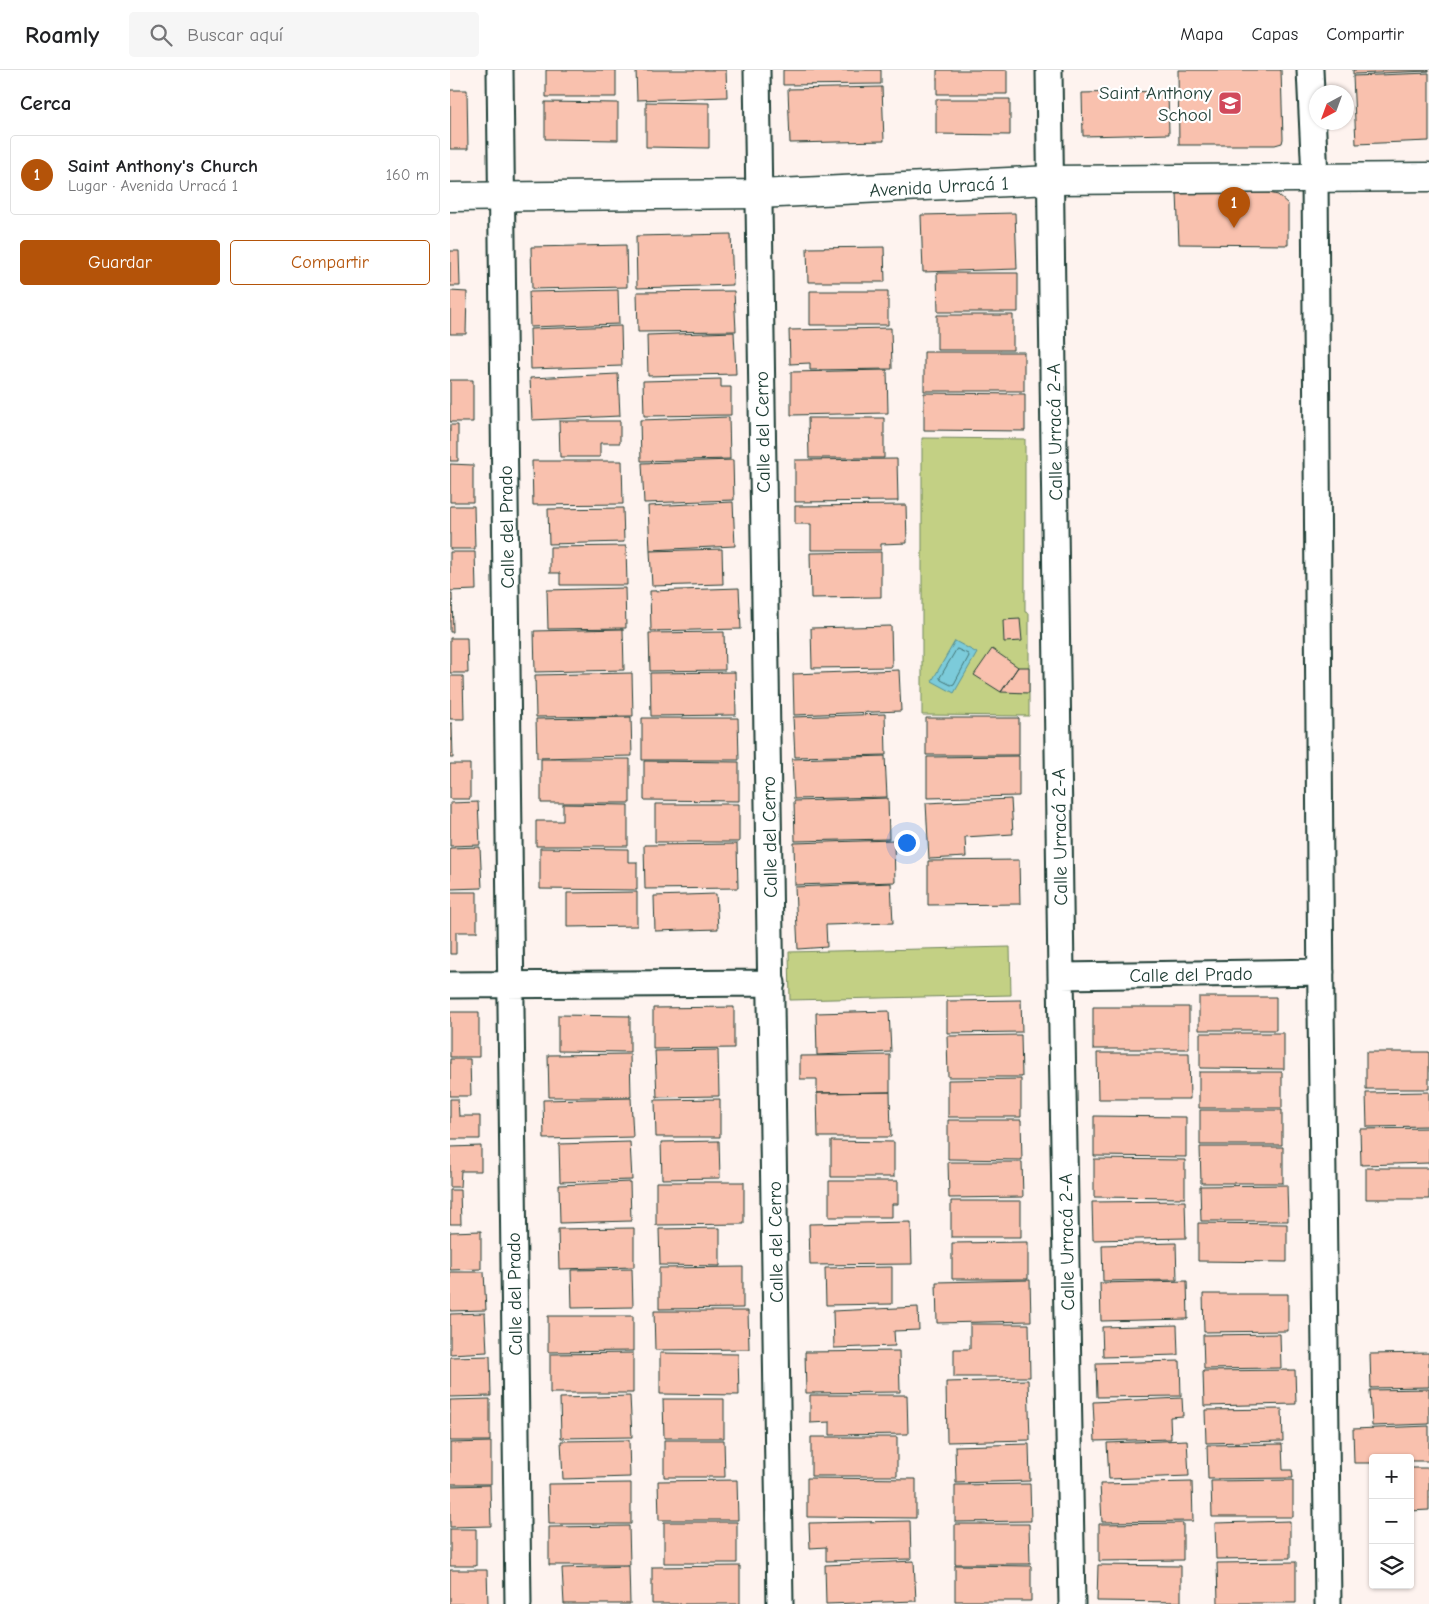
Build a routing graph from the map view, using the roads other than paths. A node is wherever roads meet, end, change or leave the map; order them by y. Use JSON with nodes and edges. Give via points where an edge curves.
{"nodes":[{"id":1,"x":500,"y":70,"type":"edge"},
{"id":2,"x":757,"y":70,"type":"edge"},
{"id":3,"x":1049,"y":70,"type":"edge"},
{"id":4,"x":1310,"y":70,"type":"edge"},
{"id":5,"x":1315,"y":177,"type":"junction"},
{"id":6,"x":1429,"y":177,"type":"edge"},
{"id":7,"x":1051,"y":180,"type":"junction"},
{"id":8,"x":758,"y":194,"type":"junction"},
{"id":9,"x":450,"y":197,"type":"edge"},
{"id":10,"x":502,"y":197,"type":"junction"},
{"id":11,"x":1321,"y":972,"type":"junction"},
{"id":12,"x":1061,"y":976,"type":"junction"},
{"id":13,"x":772,"y":983,"type":"junction"},
{"id":14,"x":511,"y":984,"type":"junction"},
{"id":15,"x":450,"y":985,"type":"edge"},
{"id":16,"x":518,"y":1604,"type":"edge"},
{"id":17,"x":780,"y":1604,"type":"edge"},
{"id":18,"x":1072,"y":1604,"type":"edge"},
{"id":19,"x":1328,"y":1604,"type":"edge"}],
"edges":[{"from":1,"to":10,"type":"street","name":"Calle del Prado"},
{"from":2,"to":8,"type":"street","name":"Calle del Cerro"},
{"from":3,"to":7,"type":"street","name":"Calle Urracá 2-A"},
{"from":4,"to":5,"type":"street"},
{"from":5,"to":6,"type":"street","name":"Avenida Urracá 1"},
{"from":5,"to":7,"type":"street","name":"Avenida Urracá 1"},
{"from":5,"to":11,"type":"street"},
{"from":7,"to":8,"type":"street","name":"Avenida Urracá 1"},
{"from":7,"to":12,"type":"street","name":"Calle Urracá 2-A"},
{"from":8,"to":10,"type":"street","name":"Avenida Urracá 1"},
{"from":8,"to":13,"type":"street","name":"Calle del Cerro"},
{"from":9,"to":10,"type":"street","name":"Avenida Urracá 1"},
{"from":10,"to":14,"type":"street","name":"Calle del Prado"},
{"from":11,"to":12,"type":"street","name":"Calle del Prado"},
{"from":11,"to":19,"type":"street"},
{"from":12,"to":18,"type":"street","name":"Calle Urracá 2-A"},
{"from":13,"to":14,"type":"street"},
{"from":13,"to":17,"type":"street","name":"Calle del Cerro"},
{"from":14,"to":15,"type":"street"},
{"from":14,"to":16,"type":"street","name":"Calle del Prado"}]}
